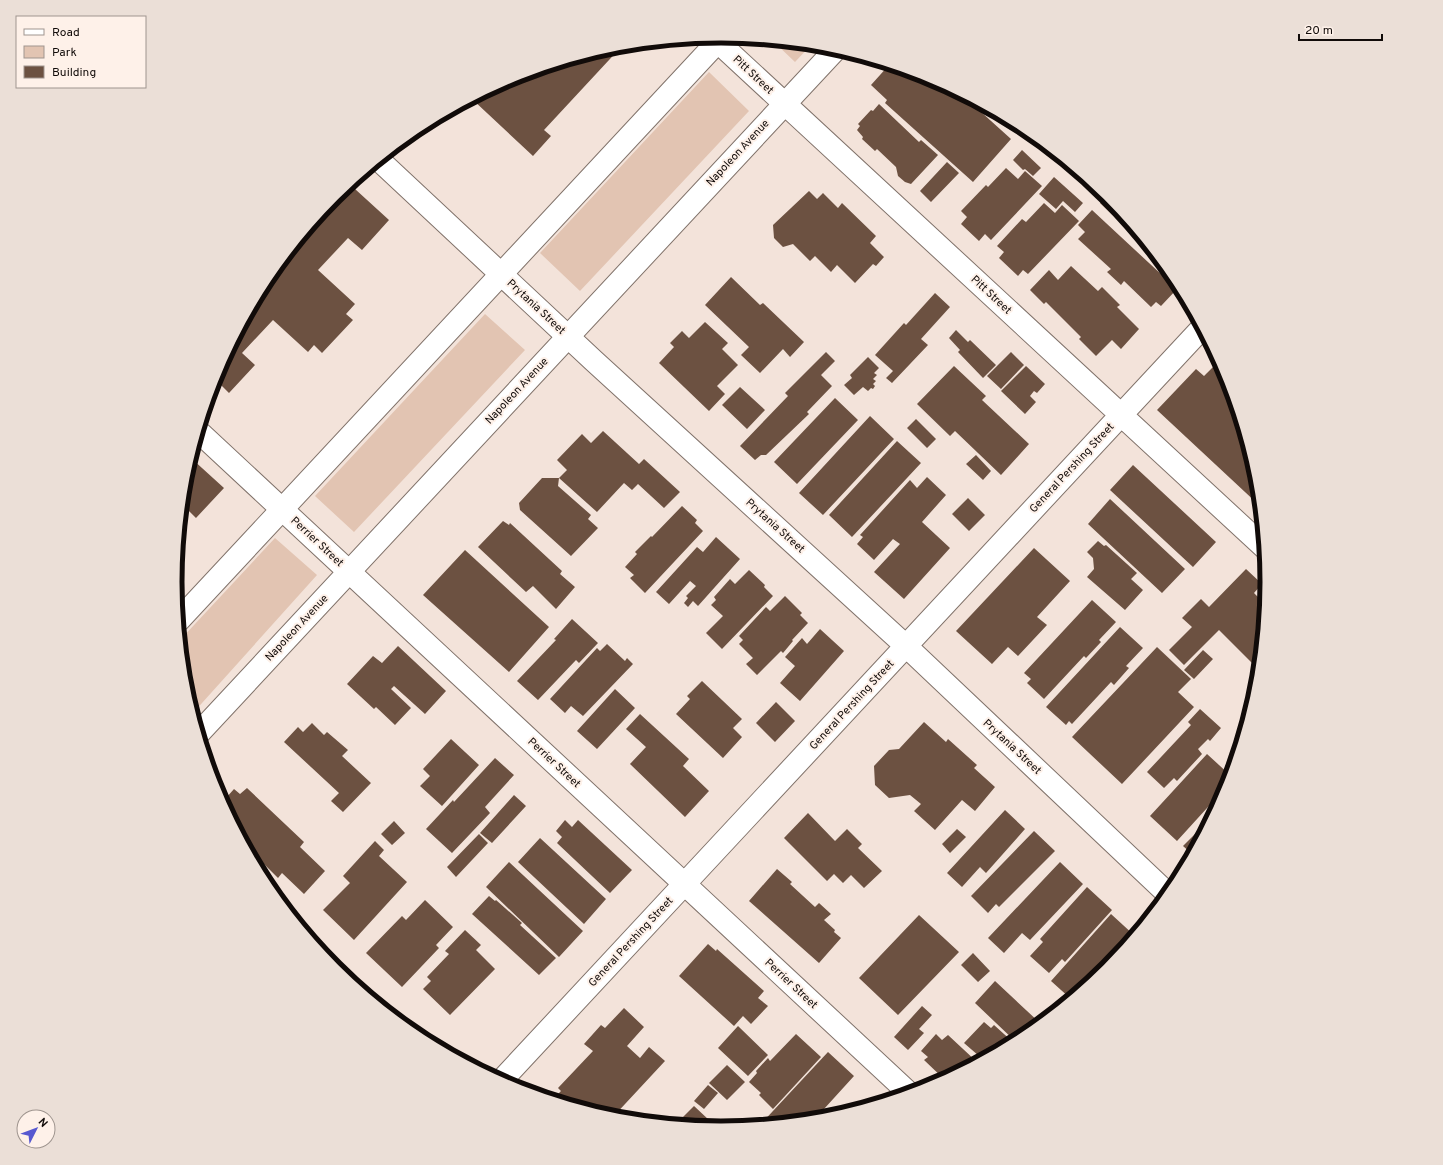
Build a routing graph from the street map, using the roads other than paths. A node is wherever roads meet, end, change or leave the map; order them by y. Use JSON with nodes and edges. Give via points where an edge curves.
{"nodes":[{"id":1,"x":716,"y":43,"type":"edge"},
{"id":2,"x":724,"y":43,"type":"edge"},
{"id":3,"x":831,"y":54,"type":"edge"},
{"id":4,"x":784,"y":103,"type":"junction"},
{"id":5,"x":382,"y":163,"type":"edge"},
{"id":6,"x":501,"y":274,"type":"junction"},
{"id":7,"x":1199,"y":332,"type":"edge"},
{"id":8,"x":568,"y":336,"type":"junction"},
{"id":9,"x":1121,"y":415,"type":"junction"},
{"id":10,"x":203,"y":435,"type":"edge"},
{"id":11,"x":282,"y":509,"type":"junction"},
{"id":12,"x":1260,"y":543,"type":"edge"},
{"id":13,"x":349,"y":572,"type":"junction"},
{"id":14,"x":183,"y":616,"type":"edge"},
{"id":15,"x":906,"y":646,"type":"junction"},
{"id":16,"x":202,"y":729,"type":"edge"},
{"id":17,"x":684,"y":884,"type":"junction"},
{"id":18,"x":1164,"y":890,"type":"edge"},
{"id":19,"x":505,"y":1076,"type":"edge"},
{"id":20,"x":905,"y":1089,"type":"edge"}],
"edges":[{"from":1,"to":6,"type":"street"},
{"from":2,"to":4,"type":"street","name":"Pitt Street"},
{"from":3,"to":4,"type":"street","name":"Napoleon Avenue"},
{"from":4,"to":8,"type":"street","name":"Napoleon Avenue"},
{"from":4,"to":9,"type":"street","name":"Pitt Street"},
{"from":5,"to":6,"type":"street","name":"Prytania Street"},
{"from":6,"to":8,"type":"street","name":"Prytania Street"},
{"from":6,"to":11,"type":"street"},
{"from":7,"to":9,"type":"street","name":"General Pershing Street"},
{"from":8,"to":13,"type":"street","name":"Napoleon Avenue"},
{"from":8,"to":15,"type":"street","name":"Prytania Street"},
{"from":9,"to":12,"type":"street","name":"Pitt Street"},
{"from":9,"to":15,"type":"street","name":"General Pershing Street"},
{"from":10,"to":11,"type":"street","name":"Perrier Street"},
{"from":11,"to":13,"type":"street","name":"Perrier Street"},
{"from":11,"to":14,"type":"street"},
{"from":13,"to":16,"type":"street","name":"Napoleon Avenue"},
{"from":13,"to":17,"type":"street","name":"Perrier Street"},
{"from":15,"to":17,"type":"street","name":"General Pershing Street"},
{"from":15,"to":18,"type":"street","name":"Prytania Street"},
{"from":17,"to":19,"type":"street","name":"General Pershing Street"},
{"from":17,"to":20,"type":"street","name":"Perrier Street"}]}
